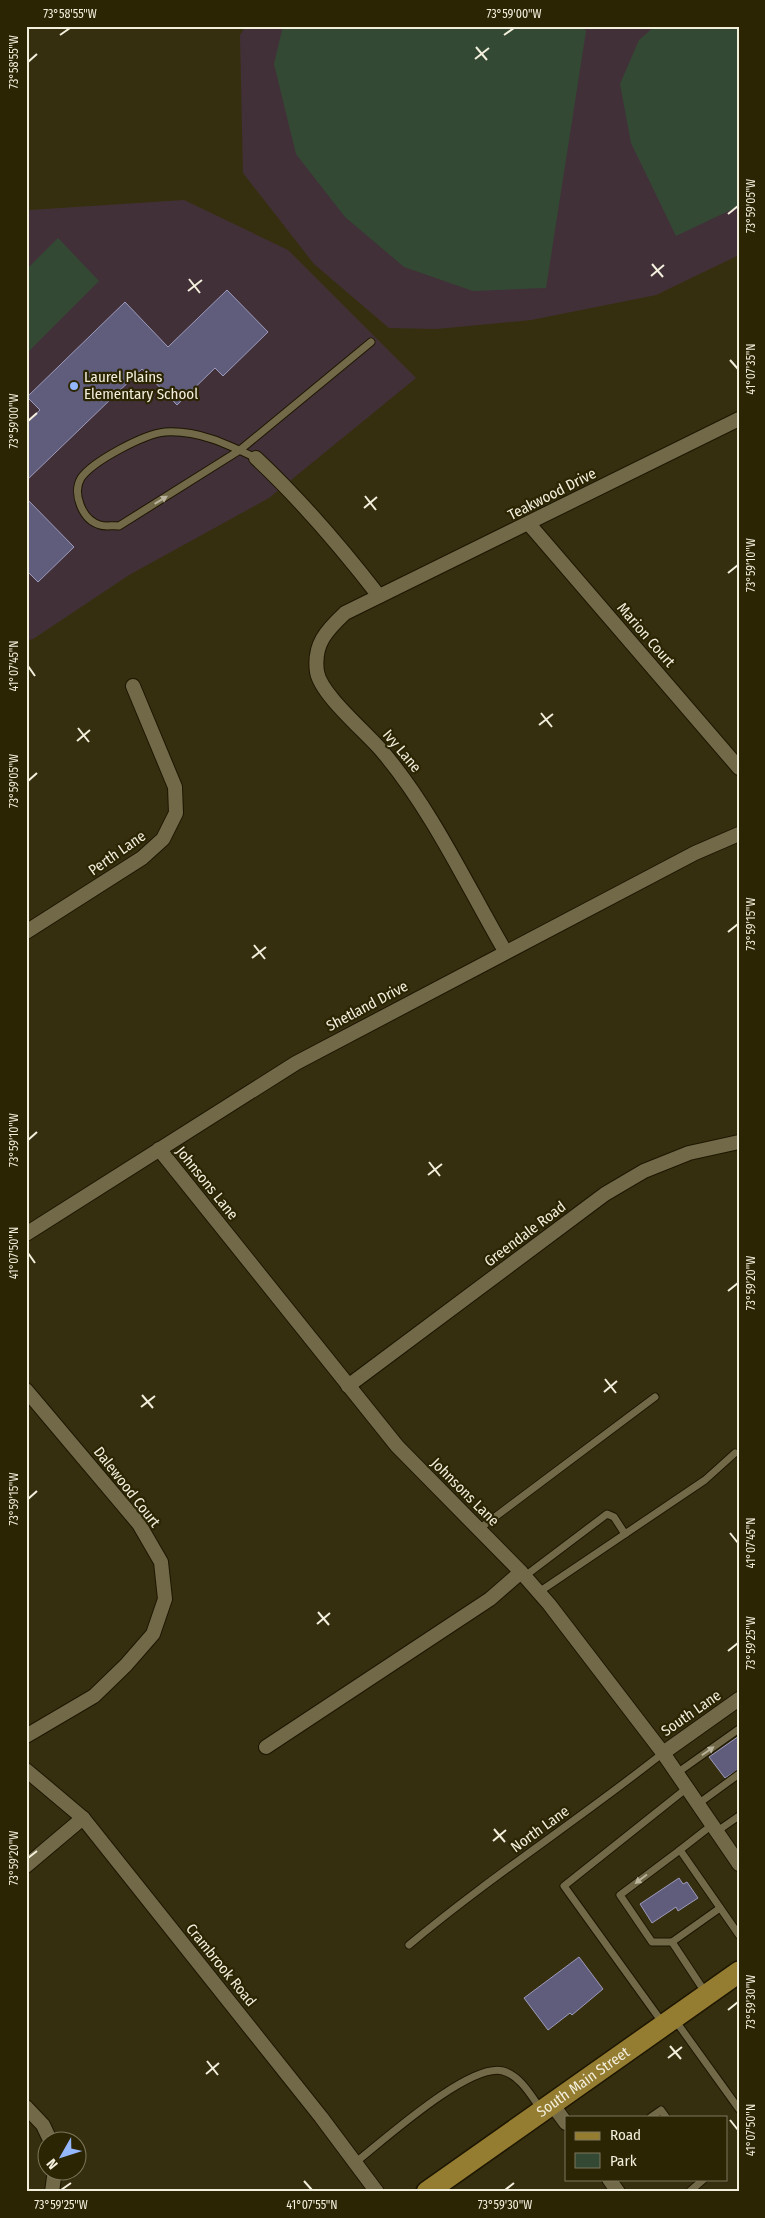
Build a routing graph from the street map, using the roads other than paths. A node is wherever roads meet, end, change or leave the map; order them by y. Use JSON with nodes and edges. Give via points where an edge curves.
{"nodes":[{"id":1,"x":371,"y":342,"type":"dead end"},
{"id":2,"x":739,"y":419,"type":"edge"},
{"id":3,"x":240,"y":450,"type":"junction"},
{"id":4,"x":256,"y":458,"type":"joint"},
{"id":5,"x":529,"y":524,"type":"junction"},
{"id":6,"x":379,"y":596,"type":"junction"},
{"id":7,"x":133,"y":686,"type":"dead end"},
{"id":8,"x":739,"y":768,"type":"edge"},
{"id":9,"x":739,"y":834,"type":"edge"},
{"id":10,"x":26,"y":932,"type":"edge"},
{"id":11,"x":505,"y":951,"type":"junction"},
{"id":12,"x":739,"y":1142,"type":"edge"},
{"id":13,"x":160,"y":1149,"type":"junction"},
{"id":14,"x":26,"y":1234,"type":"edge"},
{"id":15,"x":348,"y":1386,"type":"junction"},
{"id":16,"x":26,"y":1390,"type":"edge"},
{"id":17,"x":655,"y":1397,"type":"dead end"},
{"id":18,"x":735,"y":1453,"type":"dead end"},
{"id":19,"x":479,"y":1529,"type":"junction"},
{"id":20,"x":625,"y":1534,"type":"junction"},
{"id":21,"x":523,"y":1574,"type":"junction"},
{"id":22,"x":539,"y":1592,"type":"junction"},
{"id":23,"x":739,"y":1699,"type":"edge"},
{"id":24,"x":739,"y":1729,"type":"edge"},
{"id":25,"x":26,"y":1736,"type":"edge"},
{"id":26,"x":266,"y":1747,"type":"dead end"},
{"id":27,"x":663,"y":1753,"type":"junction"},
{"id":28,"x":26,"y":1770,"type":"edge"},
{"id":29,"x":677,"y":1773,"type":"junction"},
{"id":30,"x":739,"y":1774,"type":"edge"},
{"id":31,"x":687,"y":1788,"type":"junction"},
{"id":32,"x":698,"y":1804,"type":"junction"},
{"id":33,"x":739,"y":1816,"type":"edge"},
{"id":34,"x":83,"y":1818,"type":"junction"},
{"id":35,"x":714,"y":1829,"type":"junction"},
{"id":36,"x":680,"y":1850,"type":"junction"},
{"id":37,"x":739,"y":1864,"type":"edge"},
{"id":38,"x":26,"y":1866,"type":"edge"},
{"id":39,"x":720,"y":1908,"type":"junction"},
{"id":40,"x":739,"y":1935,"type":"edge"},
{"id":41,"x":672,"y":1942,"type":"junction"},
{"id":42,"x":409,"y":1946,"type":"dead end"},
{"id":43,"x":739,"y":1972,"type":"edge"},
{"id":44,"x":707,"y":1994,"type":"junction"},
{"id":45,"x":668,"y":2021,"type":"junction"},
{"id":46,"x":26,"y":2107,"type":"edge"},
{"id":47,"x":547,"y":2107,"type":"junction"},
{"id":48,"x":739,"y":2109,"type":"edge"},
{"id":49,"x":652,"y":2116,"type":"edge"},
{"id":50,"x":665,"y":2116,"type":"edge"},
{"id":51,"x":565,"y":2122,"type":"edge"},
{"id":52,"x":45,"y":2130,"type":"edge"},
{"id":53,"x":356,"y":2162,"type":"junction"},
{"id":54,"x":610,"y":2180,"type":"edge"},
{"id":55,"x":703,"y":2180,"type":"edge"},
{"id":56,"x":377,"y":2192,"type":"edge"},
{"id":57,"x":427,"y":2192,"type":"edge"},
{"id":58,"x":618,"y":2192,"type":"edge"},
{"id":59,"x":689,"y":2192,"type":"edge"}],
"edges":[{"from":1,"to":3,"type":"lane"},
{"from":2,"to":5,"type":"street","name":"Teakwood Drive"},
{"from":3,"to":3,"type":"lane","one_way":true,"via":[[219,440],[184,432],[163,432],[142,439],[91,466],[81,478],[77,490],[81,508],[89,519],[100,525],[119,526]]},
{"from":3,"to":4,"type":"lane"},
{"from":4,"to":6,"type":"street","via":[[326,529]]},
{"from":5,"to":6,"type":"street","name":"Teakwood Drive"},
{"from":5,"to":8,"type":"street","name":"Marion Court"},
{"from":6,"to":11,"type":"street","name":"Ivy Lane","via":[[345,613],[324,633],[317,653],[317,673],[329,695],[412,788]]},
{"from":7,"to":10,"type":"street","name":"Perth Lane","via":[[175,788],[176,813],[163,839],[142,858]]},
{"from":9,"to":11,"type":"street","name":"Shetland Drive","via":[[695,853]]},
{"from":11,"to":13,"type":"street","name":"Shetland Drive","via":[[296,1063]]},
{"from":12,"to":15,"type":"street","name":"Greendale Road","via":[[689,1153],[653,1167],[605,1194]]},
{"from":13,"to":14,"type":"street","name":"Shetland Drive"},
{"from":13,"to":15,"type":"street","name":"Johnsons Lane"},
{"from":15,"to":19,"type":"street","name":"Johnsons Lane","via":[[397,1446]]},
{"from":16,"to":25,"type":"street","name":"Dalewood Court","via":[[139,1524],[161,1562],[165,1599],[153,1634],[126,1665],[94,1696]]},
{"from":17,"to":19,"type":"lane"},
{"from":18,"to":20,"type":"lane","via":[[704,1480]]},
{"from":19,"to":21,"type":"street","name":"Johnsons Lane"},
{"from":20,"to":21,"type":"lane","via":[[614,1517],[607,1514]]},
{"from":20,"to":22,"type":"lane"},
{"from":21,"to":22,"type":"street","name":"Johnsons Lane"},
{"from":21,"to":26,"type":"street"},
{"from":22,"to":27,"type":"street","name":"Johnsons Lane"},
{"from":23,"to":27,"type":"street","name":"South Lane"},
{"from":29,"to":24,"type":"lane","one_way":true},
{"from":27,"to":29,"type":"street","name":"Johnsons Lane"},
{"from":27,"to":42,"type":"lane","name":"North Lane","via":[[455,1907]]},
{"from":28,"to":34,"type":"street","name":"Crambrook Road"},
{"from":29,"to":31,"type":"street","name":"Johnsons Lane"},
{"from":30,"to":32,"type":"lane"},
{"from":31,"to":32,"type":"street","name":"Johnsons Lane"},
{"from":31,"to":45,"type":"lane","via":[[564,1886]]},
{"from":32,"to":35,"type":"street","name":"Johnsons Lane"},
{"from":33,"to":35,"type":"lane"},
{"from":34,"to":38,"type":"street"},
{"from":34,"to":53,"type":"street","name":"Crambrook Road"},
{"from":35,"to":36,"type":"lane"},
{"from":35,"to":37,"type":"street","name":"Johnsons Lane"},
{"from":36,"to":39,"type":"lane"},
{"from":36,"to":41,"type":"lane","one_way":true,"via":[[620,1895],[652,1942]]},
{"from":39,"to":40,"type":"lane"},
{"from":39,"to":41,"type":"lane"},
{"from":41,"to":44,"type":"lane"},
{"from":43,"to":44,"type":"main road","name":"South Main Street"},
{"from":44,"to":45,"type":"main road","name":"South Main Street"},
{"from":45,"to":47,"type":"main road","name":"South Main Street"},
{"from":45,"to":48,"type":"lane"},
{"from":46,"to":52,"type":"street"},
{"from":47,"to":51,"type":"street"},
{"from":47,"to":53,"type":"lane","via":[[514,2076],[494,2069],[476,2074],[445,2092]]},
{"from":47,"to":57,"type":"main road","name":"South Main Street"},
{"from":49,"to":50,"type":"lane","via":[[661,2110]]},
{"from":53,"to":56,"type":"street","name":"Crambrook Road"},
{"from":54,"to":58,"type":"street"},
{"from":55,"to":59,"type":"lane"}]}
